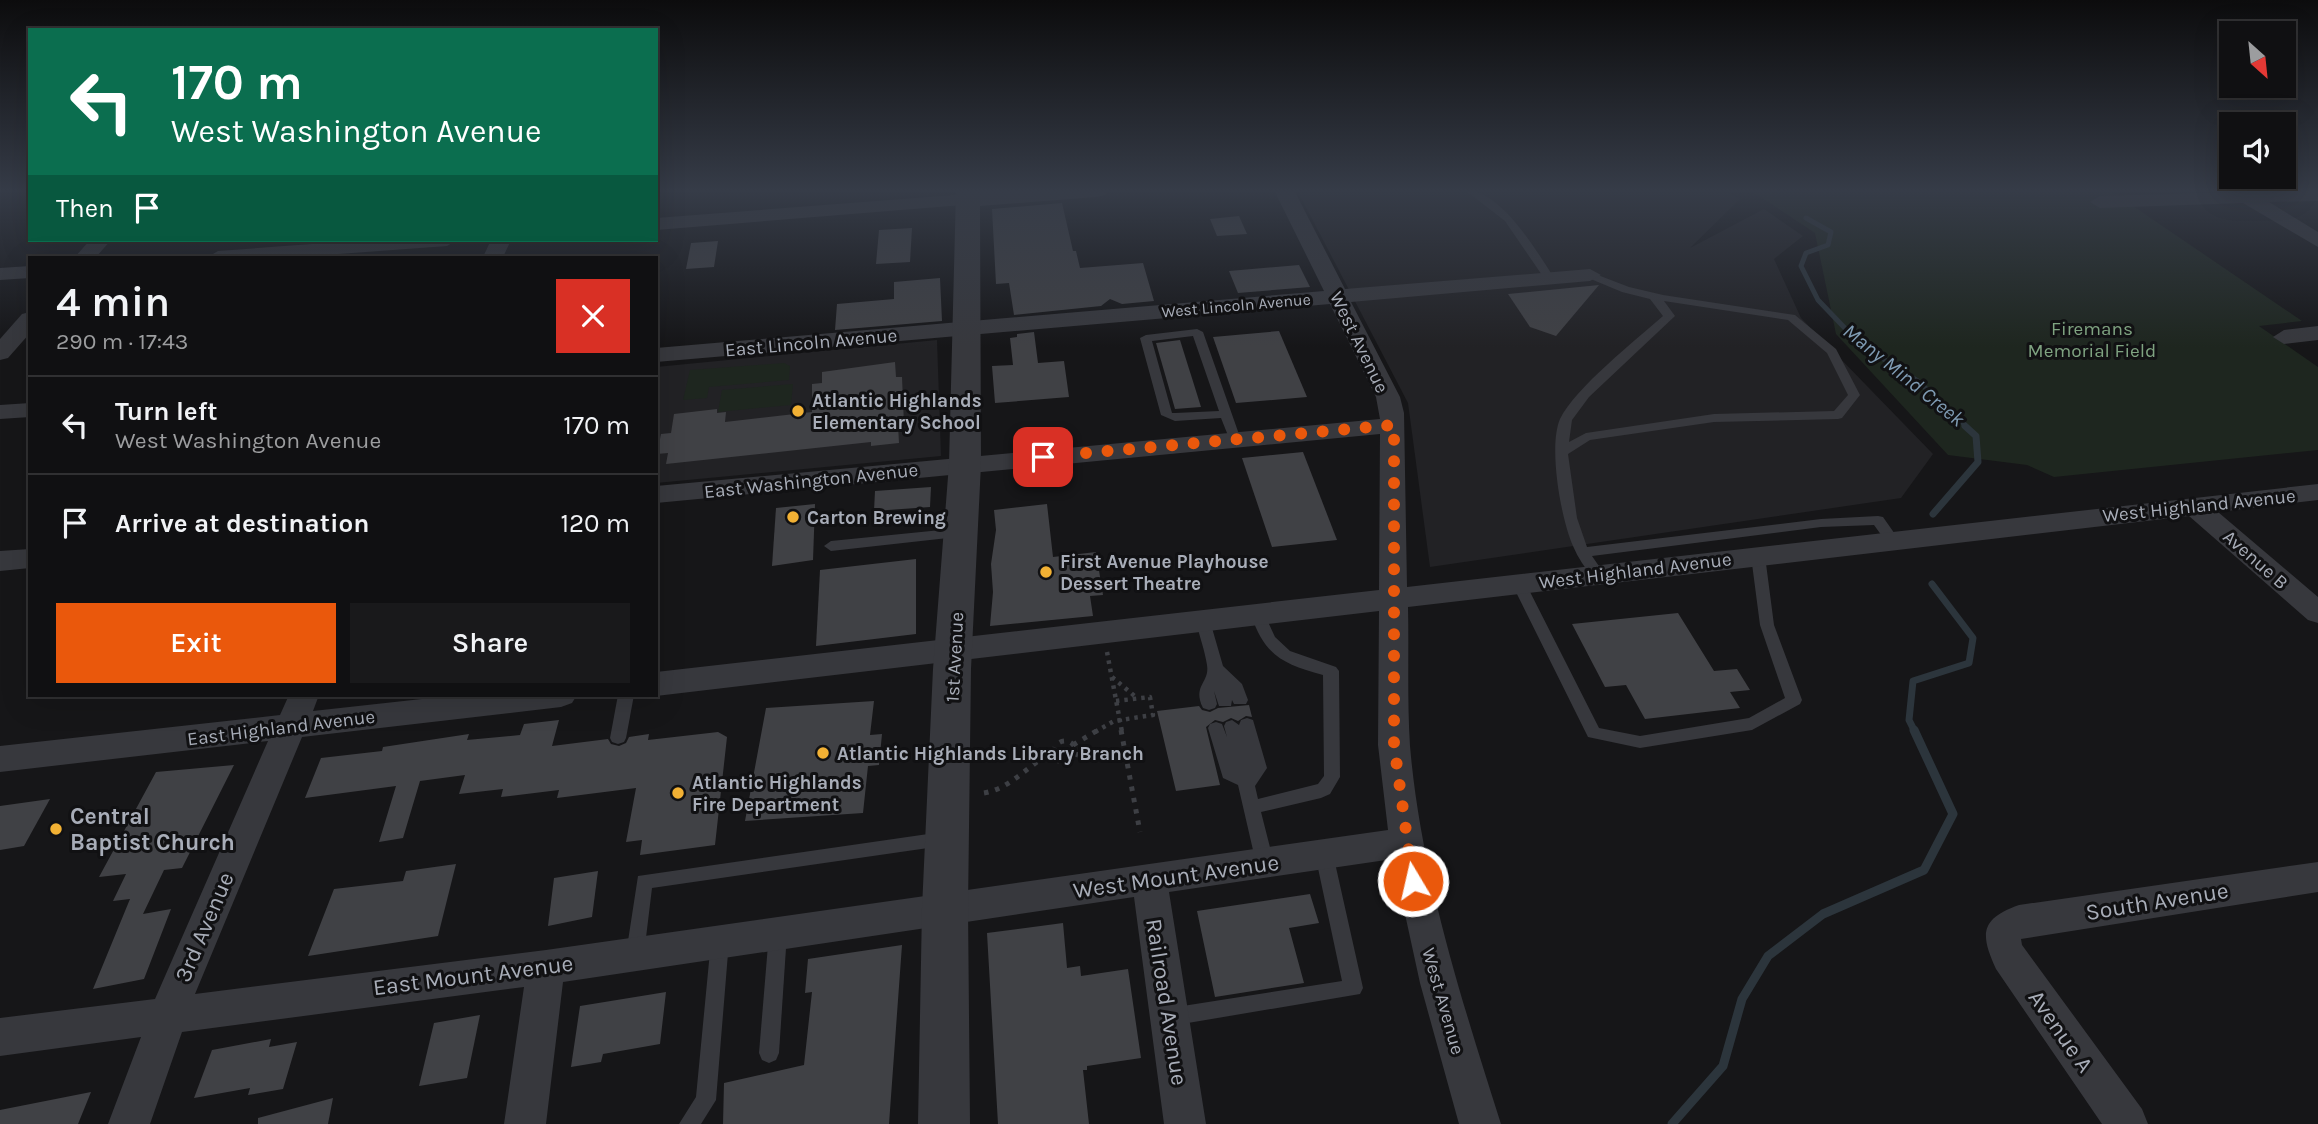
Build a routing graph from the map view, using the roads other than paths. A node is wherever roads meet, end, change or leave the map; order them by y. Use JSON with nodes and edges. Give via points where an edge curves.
{"nodes":[{"id":1,"x":99,"y":242,"type":"edge"},
{"id":2,"x":414,"y":242,"type":"edge"},
{"id":3,"x":967,"y":242,"type":"edge"},
{"id":4,"x":1311,"y":242,"type":"edge"},
{"id":5,"x":1525,"y":242,"type":"edge"},
{"id":6,"x":86,"y":256,"type":"edge"},
{"id":7,"x":231,"y":256,"type":"edge"},
{"id":8,"x":28,"y":272,"type":"edge"},
{"id":9,"x":0,"y":274,"type":"edge"},
{"id":10,"x":1590,"y":275,"type":"joint"},
{"id":11,"x":1548,"y":276,"type":"junction"},
{"id":12,"x":1338,"y":296,"type":"junction"},
{"id":13,"x":1654,"y":296,"type":"junction"},
{"id":14,"x":1190,"y":309,"type":"junction"},
{"id":15,"x":28,"y":321,"type":"edge"},
{"id":16,"x":966,"y":328,"type":"junction"},
{"id":17,"x":1198,"y":332,"type":"junction"},
{"id":18,"x":0,"y":353,"type":"edge"},
{"id":19,"x":658,"y":355,"type":"edge"},
{"id":20,"x":28,"y":410,"type":"edge"},
{"id":21,"x":0,"y":412,"type":"edge"},
{"id":22,"x":1226,"y":414,"type":"junction"},
{"id":23,"x":1394,"y":425,"type":"junction"},
{"id":24,"x":1235,"y":440,"type":"junction"},
{"id":25,"x":1561,"y":453,"type":"junction"},
{"id":26,"x":965,"y":464,"type":"junction"},
{"id":27,"x":2318,"y":492,"type":"edge"},
{"id":28,"x":658,"y":495,"type":"edge"},
{"id":29,"x":2193,"y":505,"type":"junction"},
{"id":30,"x":961,"y":533,"type":"junction"},
{"id":31,"x":1892,"y":540,"type":"junction"},
{"id":32,"x":831,"y":547,"type":"dead end"},
{"id":33,"x":1758,"y":556,"type":"junction"},
{"id":34,"x":28,"y":558,"type":"edge"},
{"id":35,"x":0,"y":561,"type":"edge"},
{"id":36,"x":1591,"y":563,"type":"junction"},
{"id":37,"x":1519,"y":584,"type":"junction"},
{"id":38,"x":1392,"y":599,"type":"junction"},
{"id":39,"x":2318,"y":613,"type":"edge"},
{"id":40,"x":1258,"y":615,"type":"junction"},
{"id":41,"x":1203,"y":621,"type":"junction"},
{"id":42,"x":953,"y":651,"type":"junction"},
{"id":43,"x":1216,"y":669,"type":"junction"},
{"id":44,"x":658,"y":684,"type":"edge"},
{"id":45,"x":526,"y":697,"type":"edge"},
{"id":46,"x":626,"y":697,"type":"edge"},
{"id":47,"x":298,"y":710,"type":"edge"},
{"id":48,"x":618,"y":738,"type":"dead end"},
{"id":49,"x":0,"y":759,"type":"edge"},
{"id":50,"x":1248,"y":782,"type":"junction"},
{"id":51,"x":1254,"y":807,"type":"junction"},
{"id":52,"x":947,"y":838,"type":"junction"},
{"id":53,"x":1407,"y":842,"type":"junction"},
{"id":54,"x":1324,"y":854,"type":"junction"},
{"id":55,"x":1265,"y":863,"type":"junction"},
{"id":56,"x":2318,"y":877,"type":"edge"},
{"id":57,"x":1149,"y":880,"type":"junction"},
{"id":58,"x":944,"y":908,"type":"junction"},
{"id":59,"x":778,"y":933,"type":"junction"},
{"id":60,"x":2001,"y":934,"type":"joint"},
{"id":61,"x":720,"y":942,"type":"junction"},
{"id":62,"x":635,"y":954,"type":"junction"},
{"id":63,"x":546,"y":967,"type":"junction"},
{"id":64,"x":169,"y":1013,"type":"junction"},
{"id":65,"x":1169,"y":1017,"type":"junction"},
{"id":66,"x":0,"y":1037,"type":"edge"},
{"id":67,"x":769,"y":1053,"type":"dead end"},
{"id":68,"x":129,"y":1124,"type":"edge"},
{"id":69,"x":525,"y":1124,"type":"edge"},
{"id":70,"x":689,"y":1124,"type":"edge"},
{"id":71,"x":944,"y":1124,"type":"edge"},
{"id":72,"x":1185,"y":1124,"type":"edge"},
{"id":73,"x":1480,"y":1124,"type":"edge"},
{"id":74,"x":2127,"y":1124,"type":"edge"}],
"edges":[{"from":1,"to":6,"type":"street"},
{"from":2,"to":7,"type":"street"},
{"from":3,"to":16,"type":"street","name":"1st Avenue"},
{"from":4,"to":12,"type":"street","name":"West Avenue"},
{"from":5,"to":11,"type":"lane"},
{"from":8,"to":9,"type":"street"},
{"from":10,"to":11,"type":"street","name":"West Lincoln Avenue"},
{"from":10,"to":13,"type":"lane"},
{"from":11,"to":12,"type":"street","name":"West Lincoln Avenue"},
{"from":12,"to":14,"type":"street","name":"West Lincoln Avenue"},
{"from":12,"to":23,"type":"street","name":"West Avenue","via":[[1388,397]]},
{"from":13,"to":25,"type":"lane","via":[[1669,316],[1586,394],[1566,420]]},
{"from":13,"to":25,"type":"lane","via":[[1791,317],[1832,351],[1854,395],[1838,415],[1714,418],[1586,437]]},
{"from":14,"to":16,"type":"street","name":"West Lincoln Avenue"},
{"from":14,"to":17,"type":"lane"},
{"from":15,"to":18,"type":"street"},
{"from":16,"to":19,"type":"street","name":"East Lincoln Avenue"},
{"from":16,"to":26,"type":"street","name":"1st Avenue"},
{"from":17,"to":22,"type":"lane"},
{"from":17,"to":22,"type":"lane","via":[[1146,338],[1166,411],[1175,418]]},
{"from":20,"to":21,"type":"street"},
{"from":22,"to":24,"type":"lane"},
{"from":23,"to":24,"type":"street","name":"East Washington Avenue"},
{"from":23,"to":38,"type":"street","name":"West Avenue"},
{"from":24,"to":26,"type":"street","name":"East Washington Avenue"},
{"from":25,"to":36,"type":"lane","via":[[1571,527]]},
{"from":26,"to":28,"type":"street","name":"East Washington Avenue"},
{"from":26,"to":30,"type":"street","name":"1st Avenue"},
{"from":27,"to":29,"type":"street","name":"West Highland Avenue"},
{"from":29,"to":31,"type":"street","name":"West Highland Avenue"},
{"from":29,"to":39,"type":"street","name":"Avenue B"},
{"from":30,"to":32,"type":"lane"},
{"from":30,"to":42,"type":"street","name":"1st Avenue"},
{"from":31,"to":33,"type":"street","name":"West Highland Avenue"},
{"from":31,"to":36,"type":"lane","via":[[1878,520],[1821,523]]},
{"from":33,"to":36,"type":"street","name":"West Highland Avenue"},
{"from":33,"to":37,"type":"lane","via":[[1767,625],[1794,700],[1752,724],[1640,741],[1594,733]]},
{"from":34,"to":35,"type":"street"},
{"from":36,"to":37,"type":"street","name":"West Highland Avenue"},
{"from":37,"to":38,"type":"street","name":"West Highland Avenue"},
{"from":38,"to":40,"type":"street","name":"West Highland Avenue"},
{"from":38,"to":53,"type":"street","name":"West Avenue","via":[[1394,745]]},
{"from":40,"to":41,"type":"street","name":"West Highland Avenue"},
{"from":40,"to":51,"type":"lane","via":[[1264,633],[1280,654],[1331,671],[1332,777],[1315,793]]},
{"from":41,"to":42,"type":"street","name":"West Highland Avenue"},
{"from":41,"to":43,"type":"lane"},
{"from":42,"to":44,"type":"street"},
{"from":42,"to":52,"type":"street","name":"1st Avenue"},
{"from":43,"to":43,"type":"lane","via":[[1206,693],[1225,702],[1237,688]]},
{"from":45,"to":47,"type":"street","name":"East Highland Avenue"},
{"from":46,"to":48,"type":"lane"},
{"from":47,"to":49,"type":"street","name":"East Highland Avenue"},
{"from":47,"to":64,"type":"street","name":"3rd Avenue"},
{"from":50,"to":50,"type":"lane","via":[[1229,773],[1232,726],[1259,768]]},
{"from":50,"to":51,"type":"lane"},
{"from":51,"to":55,"type":"lane"},
{"from":52,"to":58,"type":"street","name":"1st Avenue"},
{"from":52,"to":62,"type":"lane","via":[[644,881]]},
{"from":53,"to":54,"type":"street","name":"West Mount Avenue"},
{"from":53,"to":73,"type":"street","name":"West Avenue","via":[[1432,964]]},
{"from":54,"to":55,"type":"street","name":"West Mount Avenue"},
{"from":54,"to":65,"type":"lane","via":[[1353,988]]},
{"from":55,"to":57,"type":"street","name":"West Mount Avenue"},
{"from":56,"to":60,"type":"street","name":"South Avenue","via":[[2018,921]]},
{"from":57,"to":58,"type":"street","name":"West Mount Avenue"},
{"from":57,"to":65,"type":"street","name":"Railroad Avenue"},
{"from":58,"to":59,"type":"street","name":"East Mount Avenue"},
{"from":58,"to":71,"type":"street","name":"1st Avenue"},
{"from":59,"to":61,"type":"street","name":"East Mount Avenue"},
{"from":59,"to":67,"type":"lane"},
{"from":60,"to":74,"type":"street","name":"Avenue A","via":[[2009,957]]},
{"from":61,"to":62,"type":"street","name":"East Mount Avenue"},
{"from":61,"to":70,"type":"lane","via":[[706,1100]]},
{"from":62,"to":63,"type":"street","name":"East Mount Avenue"},
{"from":63,"to":64,"type":"street","name":"East Mount Avenue"},
{"from":63,"to":69,"type":"street"},
{"from":64,"to":66,"type":"street","name":"East Mount Avenue"},
{"from":64,"to":68,"type":"street","name":"3rd Avenue"},
{"from":65,"to":72,"type":"street","name":"Railroad Avenue"}]}
